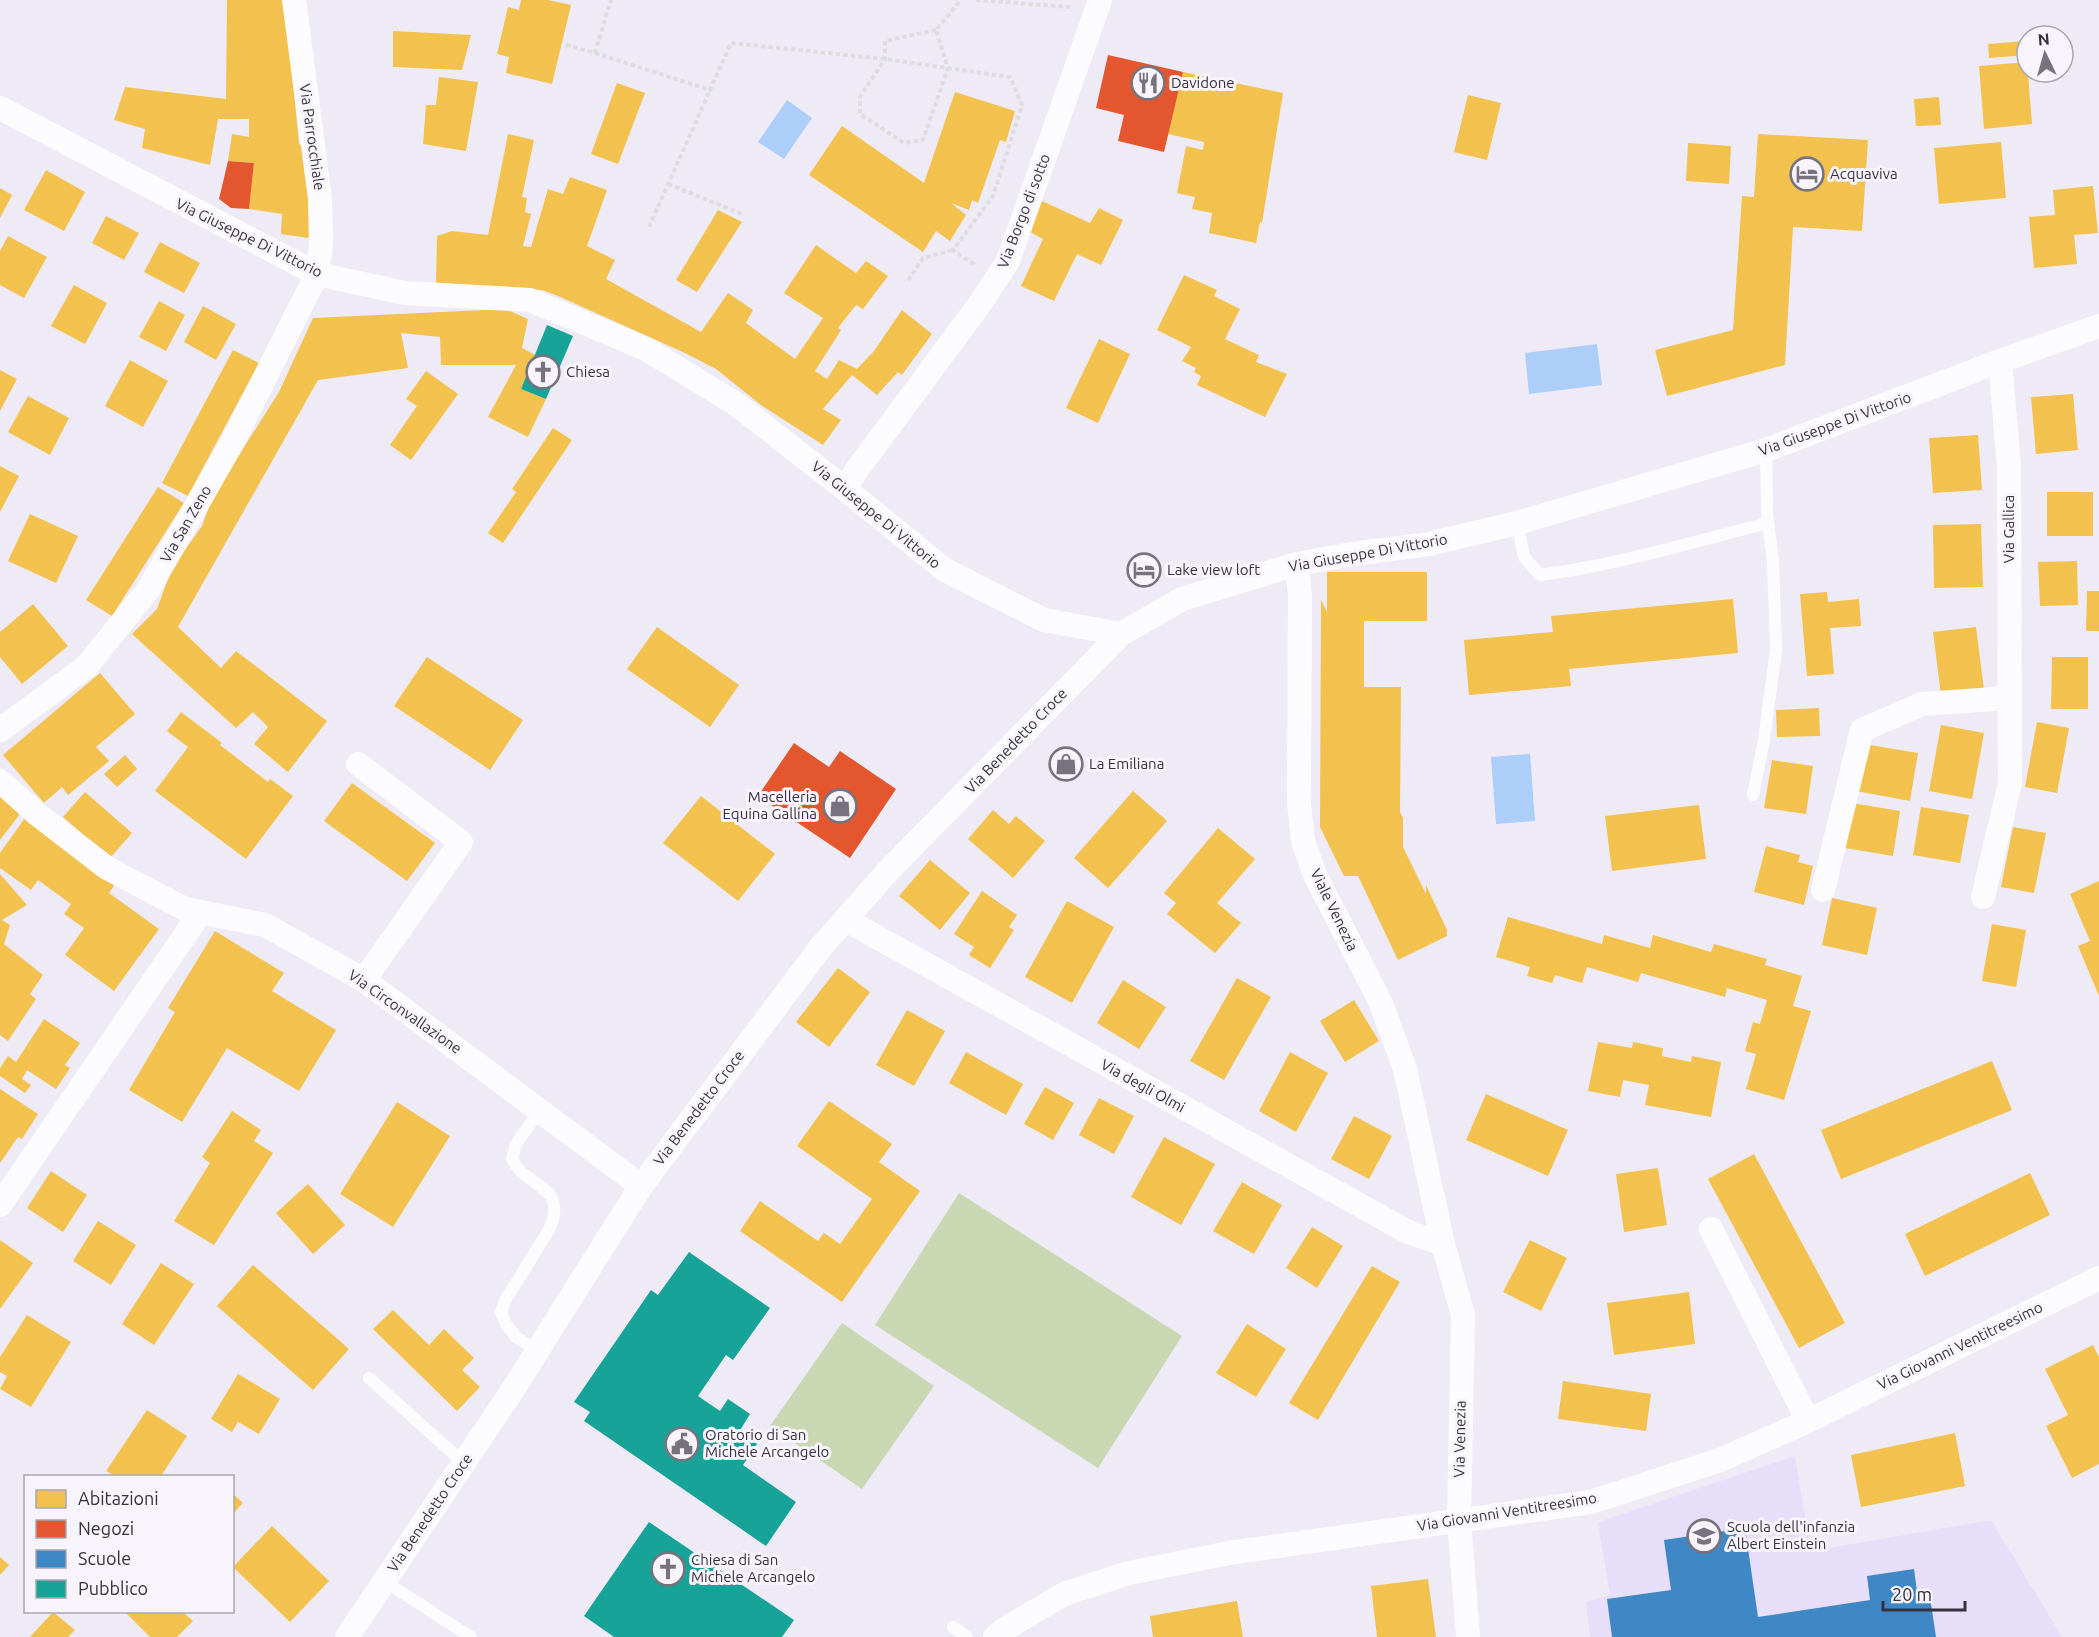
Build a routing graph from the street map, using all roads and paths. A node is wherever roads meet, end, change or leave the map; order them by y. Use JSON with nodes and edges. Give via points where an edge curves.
{"nodes":[{"id":1,"x":294,"y":0,"type":"edge"},
{"id":2,"x":611,"y":0,"type":"edge"},
{"id":3,"x":961,"y":0,"type":"edge"},
{"id":4,"x":976,"y":0,"type":"edge"},
{"id":5,"x":1100,"y":0,"type":"edge"},
{"id":6,"x":1071,"y":7,"type":"dead end"},
{"id":7,"x":936,"y":30,"type":"junction"},
{"id":8,"x":566,"y":45,"type":"dead end"},
{"id":9,"x":595,"y":52,"type":"junction"},
{"id":10,"x":885,"y":59,"type":"junction"},
{"id":11,"x":948,"y":68,"type":"junction"},
{"id":12,"x":710,"y":90,"type":"junction"},
{"id":13,"x":0,"y":108,"type":"edge"},
{"id":14,"x":668,"y":184,"type":"junction"},
{"id":15,"x":742,"y":214,"type":"dead end"},
{"id":16,"x":649,"y":226,"type":"dead end"},
{"id":17,"x":953,"y":250,"type":"junction"},
{"id":18,"x":317,"y":274,"type":"junction"},
{"id":19,"x":996,"y":279,"type":"junction"},
{"id":20,"x":908,"y":280,"type":"dead end"},
{"id":21,"x":2099,"y":326,"type":"edge"},
{"id":22,"x":2000,"y":361,"type":"junction"},
{"id":23,"x":1766,"y":450,"type":"junction"},
{"id":24,"x":845,"y":489,"type":"junction"},
{"id":25,"x":1517,"y":523,"type":"junction"},
{"id":26,"x":1768,"y":523,"type":"junction"},
{"id":27,"x":1297,"y":564,"type":"junction"},
{"id":28,"x":1121,"y":634,"type":"junction"},
{"id":29,"x":2009,"y":698,"type":"junction"},
{"id":30,"x":0,"y":730,"type":"edge"},
{"id":31,"x":358,"y":764,"type":"dead end"},
{"id":32,"x":0,"y":781,"type":"edge"},
{"id":33,"x":1753,"y":795,"type":"dead end"},
{"id":34,"x":1823,"y":890,"type":"dead end"},
{"id":35,"x":1983,"y":897,"type":"dead end"},
{"id":36,"x":201,"y":912,"type":"junction"},
{"id":37,"x":846,"y":920,"type":"junction"},
{"id":38,"x":364,"y":980,"type":"junction"},
{"id":39,"x":540,"y":1110,"type":"junction"},
{"id":40,"x":641,"y":1186,"type":"junction"},
{"id":41,"x":0,"y":1205,"type":"edge"},
{"id":42,"x":1711,"y":1229,"type":"dead end"},
{"id":43,"x":1443,"y":1244,"type":"junction"},
{"id":44,"x":2099,"y":1278,"type":"edge"},
{"id":45,"x":538,"y":1351,"type":"junction"},
{"id":46,"x":369,"y":1378,"type":"dead end"},
{"id":47,"x":1808,"y":1421,"type":"junction"},
{"id":48,"x":464,"y":1463,"type":"junction"},
{"id":49,"x":1458,"y":1520,"type":"junction"},
{"id":50,"x":384,"y":1581,"type":"junction"},
{"id":51,"x":953,"y":1628,"type":"dead end"},
{"id":52,"x":347,"y":1637,"type":"edge"},
{"id":53,"x":471,"y":1637,"type":"edge"},
{"id":54,"x":967,"y":1637,"type":"edge"},
{"id":55,"x":995,"y":1637,"type":"edge"},
{"id":56,"x":1468,"y":1637,"type":"edge"}],
"edges":[{"from":1,"to":18,"type":"street","name":"Via Parrocchiale","via":[[320,199]]},
{"from":2,"to":9,"type":"path"},
{"from":3,"to":7,"type":"path"},
{"from":4,"to":6,"type":"path"},
{"from":5,"to":19,"type":"street","name":"Via Borgo di sotto","via":[[1008,261]]},
{"from":7,"to":10,"type":"path","via":[[885,41]]},
{"from":7,"to":11,"type":"path"},
{"from":8,"to":9,"type":"path"},
{"from":9,"to":12,"type":"path"},
{"from":10,"to":11,"type":"path"},
{"from":10,"to":11,"type":"path","via":[[860,97],[860,114],[904,143],[923,140]]},
{"from":10,"to":12,"type":"path","via":[[731,43]]},
{"from":11,"to":17,"type":"path","via":[[1010,77],[1022,105],[993,196]]},
{"from":12,"to":14,"type":"path"},
{"from":13,"to":18,"type":"street","name":"Via Giuseppe Di Vittorio"},
{"from":14,"to":15,"type":"path"},
{"from":14,"to":16,"type":"path"},
{"from":17,"to":19,"type":"path"},
{"from":17,"to":20,"type":"path","via":[[923,258]]},
{"from":18,"to":24,"type":"street","name":"Via Giuseppe Di Vittorio","via":[[405,293],[530,300],[646,349],[736,404]]},
{"from":18,"to":30,"type":"street","name":"Via San Zeno","via":[[231,445],[148,590],[86,667]]},
{"from":19,"to":24,"type":"street","name":"Via Borgo di sotto"},
{"from":21,"to":22,"type":"street","name":"Via Giuseppe Di Vittorio"},
{"from":22,"to":23,"type":"street","name":"Via Giuseppe Di Vittorio"},
{"from":22,"to":29,"type":"street","name":"Via Gallica","via":[[2009,467]]},
{"from":23,"to":25,"type":"street","name":"Via Giuseppe Di Vittorio"},
{"from":23,"to":26,"type":"lane"},
{"from":24,"to":28,"type":"street","name":"Via Giuseppe Di Vittorio","via":[[945,570],[1044,620]]},
{"from":25,"to":26,"type":"lane","via":[[1524,557],[1540,575]]},
{"from":25,"to":27,"type":"street","name":"Via Giuseppe Di Vittorio","via":[[1429,544]]},
{"from":26,"to":33,"type":"lane","via":[[1776,651]]},
{"from":27,"to":28,"type":"street","name":"Via Giuseppe Di Vittorio","via":[[1182,599]]},
{"from":27,"to":43,"type":"street","name":"Viale Venezia","via":[[1299,803],[1303,841],[1316,875],[1380,1001],[1405,1069]]},
{"from":28,"to":37,"type":"street","name":"Via Benedetto Croce","via":[[889,870]]},
{"from":29,"to":34,"type":"street","via":[[1922,704],[1862,730]]},
{"from":29,"to":35,"type":"street","name":"Via Gallica","via":[[2010,783]]},
{"from":31,"to":38,"type":"street","via":[[461,842]]},
{"from":32,"to":36,"type":"street","name":"Via Circonvallazione","via":[[106,868],[185,909]]},
{"from":36,"to":38,"type":"street","name":"Via Circonvallazione","via":[[265,925]]},
{"from":36,"to":41,"type":"street"},
{"from":37,"to":40,"type":"street","name":"Via Benedetto Croce","via":[[821,947]]},
{"from":37,"to":43,"type":"street","name":"Via degli Olmi","via":[[1408,1232]]},
{"from":38,"to":39,"type":"street","name":"Via Circonvallazione"},
{"from":39,"to":40,"type":"street","name":"Via Circonvallazione"},
{"from":39,"to":45,"type":"lane","via":[[516,1144],[512,1158],[515,1166],[546,1189],[555,1207],[555,1218],[501,1312],[516,1337]]},
{"from":40,"to":45,"type":"street","name":"Via Benedetto Croce"},
{"from":42,"to":47,"type":"street"},
{"from":43,"to":49,"type":"street","name":"Via Venezia","via":[[1463,1315]]},
{"from":44,"to":47,"type":"street","name":"Via Giovanni Ventitreesimo"},
{"from":45,"to":48,"type":"street","name":"Via Benedetto Croce"},
{"from":46,"to":48,"type":"lane"},
{"from":47,"to":49,"type":"street","name":"Via Giovanni Ventitreesimo","via":[[1719,1460],[1591,1502]]},
{"from":48,"to":50,"type":"street","name":"Via Benedetto Croce"},
{"from":49,"to":55,"type":"street","name":"Via Giovanni Ventitreesimo","via":[[1228,1553],[1129,1572],[1065,1594]]},
{"from":49,"to":56,"type":"street","name":"Via Venezia"},
{"from":50,"to":52,"type":"street","name":"Via Benedetto Croce"},
{"from":50,"to":53,"type":"lane"},
{"from":51,"to":54,"type":"lane"}]}
